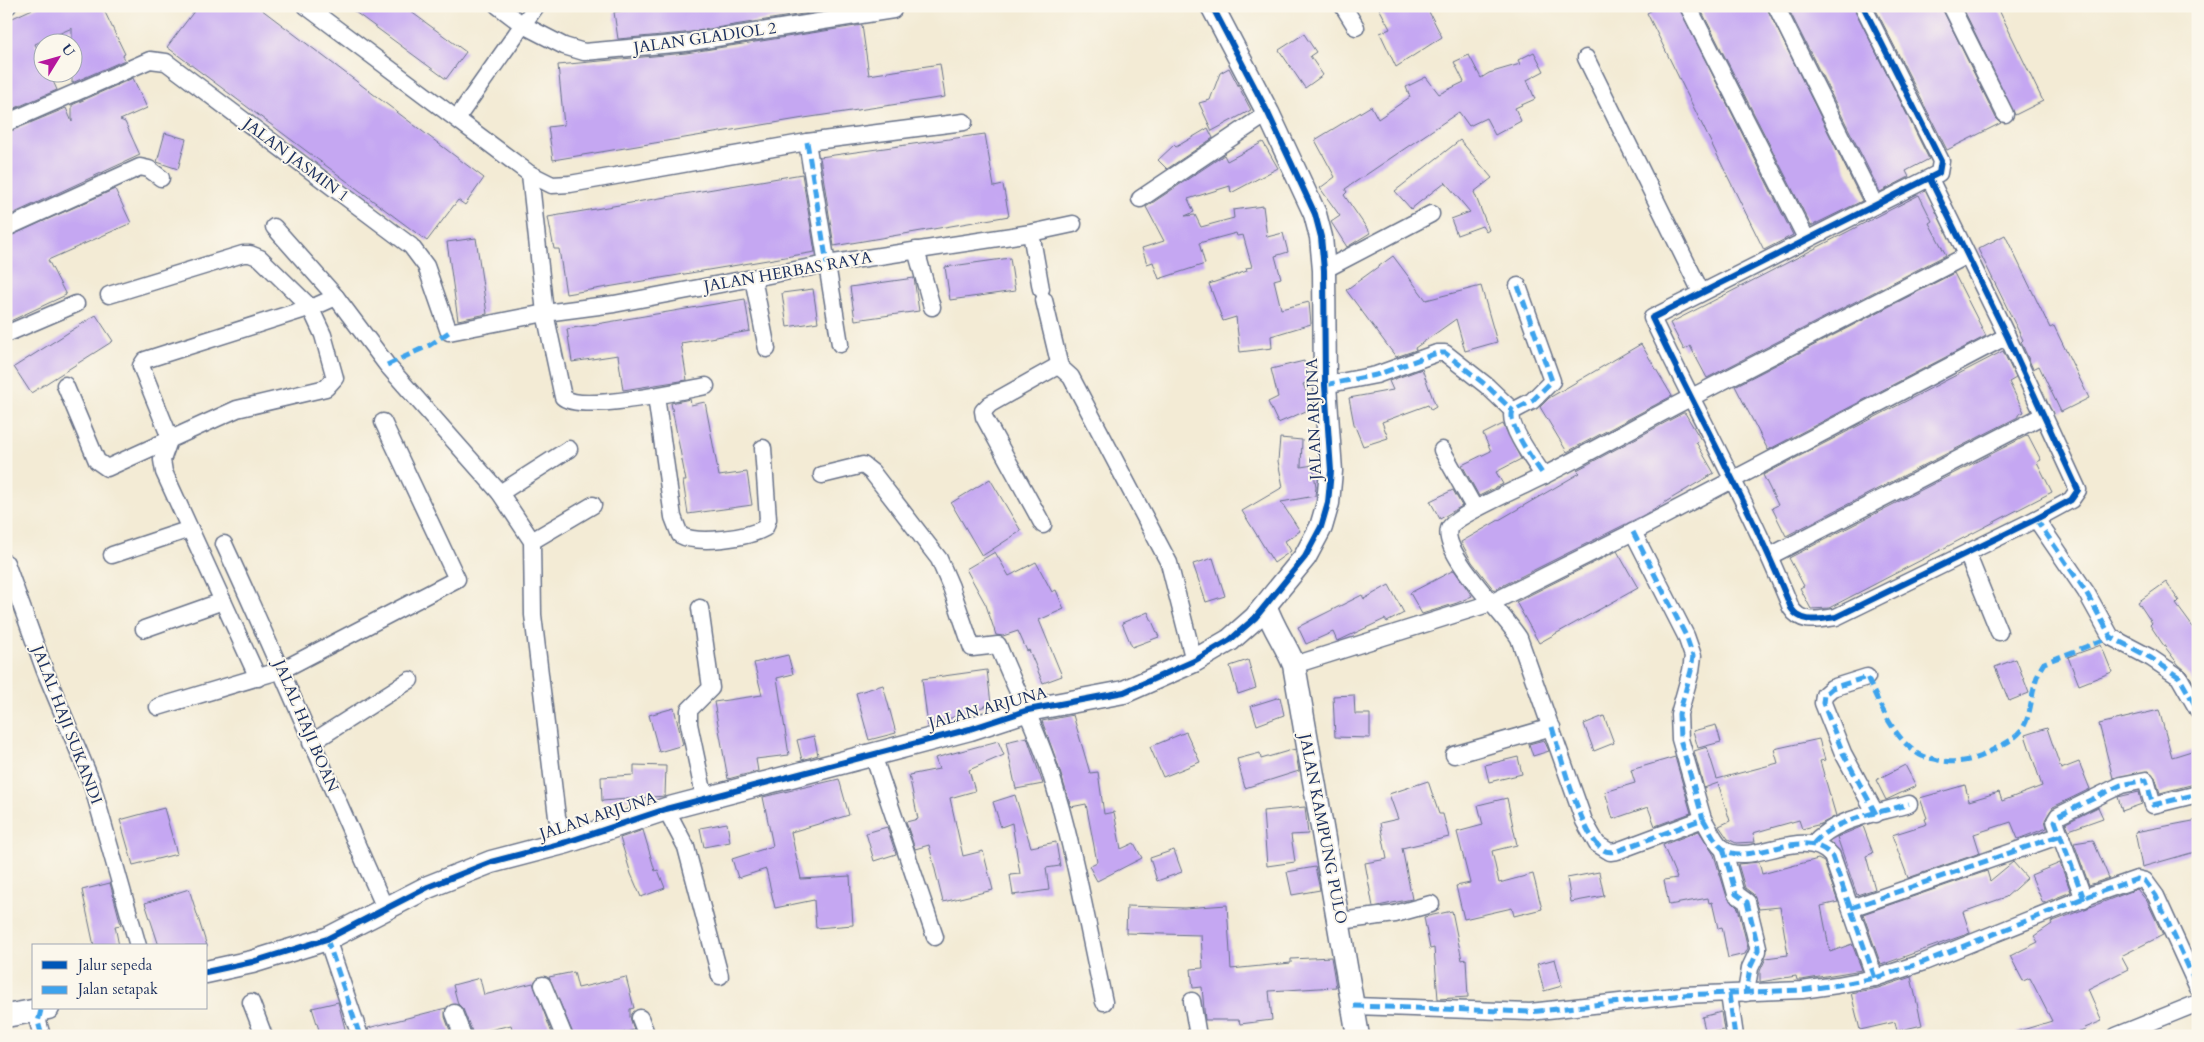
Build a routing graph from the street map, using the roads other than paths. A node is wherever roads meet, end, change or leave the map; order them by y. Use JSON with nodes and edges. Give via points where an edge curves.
{"nodes":[{"id":1,"x":306,"y":6,"type":"edge"},
{"id":2,"x":498,"y":6,"type":"edge"},
{"id":3,"x":536,"y":6,"type":"edge"},
{"id":4,"x":1212,"y":6,"type":"edge"},
{"id":5,"x":1342,"y":6,"type":"edge"},
{"id":6,"x":1688,"y":6,"type":"edge"},
{"id":7,"x":1776,"y":6,"type":"edge"},
{"id":8,"x":1863,"y":6,"type":"edge"},
{"id":9,"x":1951,"y":6,"type":"edge"},
{"id":10,"x":893,"y":10,"type":"dead end"},
{"id":11,"x":523,"y":25,"type":"junction"},
{"id":12,"x":1356,"y":27,"type":"dead end"},
{"id":13,"x":1586,"y":58,"type":"dead end"},
{"id":14,"x":1268,"y":113,"type":"junction"},
{"id":15,"x":2005,"y":114,"type":"dead end"},
{"id":16,"x":457,"y":118,"type":"junction"},
{"id":17,"x":964,"y":122,"type":"dead end"},
{"id":18,"x":6,"y":123,"type":"edge"},
{"id":19,"x":807,"y":142,"type":"junction"},
{"id":20,"x":530,"y":174,"type":"junction"},
{"id":21,"x":161,"y":178,"type":"dead end"},
{"id":22,"x":1930,"y":179,"type":"junction"},
{"id":23,"x":1140,"y":199,"type":"dead end"},
{"id":24,"x":1875,"y":205,"type":"junction"},
{"id":25,"x":1431,"y":214,"type":"dead end"},
{"id":26,"x":1073,"y":224,"type":"dead end"},
{"id":27,"x":274,"y":227,"type":"dead end"},
{"id":28,"x":6,"y":228,"type":"edge"},
{"id":29,"x":1031,"y":233,"type":"junction"},
{"id":30,"x":1806,"y":238,"type":"junction"},
{"id":31,"x":916,"y":250,"type":"junction"},
{"id":32,"x":1966,"y":256,"type":"junction"},
{"id":33,"x":827,"y":264,"type":"junction"},
{"id":34,"x":1324,"y":270,"type":"junction"},
{"id":35,"x":753,"y":278,"type":"junction"},
{"id":36,"x":1518,"y":286,"type":"dead end"},
{"id":37,"x":1701,"y":292,"type":"junction"},
{"id":38,"x":109,"y":295,"type":"dead end"},
{"id":39,"x":323,"y":303,"type":"junction"},
{"id":40,"x":76,"y":304,"type":"dead end"},
{"id":41,"x":932,"y":307,"type":"dead end"},
{"id":42,"x":545,"y":313,"type":"junction"},
{"id":43,"x":6,"y":334,"type":"edge"},
{"id":44,"x":2007,"y":336,"type":"junction"},
{"id":45,"x":840,"y":344,"type":"dead end"},
{"id":46,"x":767,"y":349,"type":"dead end"},
{"id":47,"x":1060,"y":367,"type":"junction"},
{"id":48,"x":65,"y":385,"type":"dead end"},
{"id":49,"x":1326,"y":385,"type":"junction"},
{"id":50,"x":706,"y":386,"type":"dead end"},
{"id":51,"x":656,"y":396,"type":"junction"},
{"id":52,"x":1690,"y":398,"type":"junction"},
{"id":53,"x":1513,"y":411,"type":"junction"},
{"id":54,"x":2044,"y":415,"type":"junction"},
{"id":55,"x":383,"y":422,"type":"dead end"},
{"id":56,"x":170,"y":438,"type":"junction"},
{"id":57,"x":763,"y":448,"type":"dead end"},
{"id":58,"x":568,"y":449,"type":"dead end"},
{"id":59,"x":1442,"y":450,"type":"dead end"},
{"id":60,"x":822,"y":475,"type":"dead end"},
{"id":61,"x":1544,"y":476,"type":"junction"},
{"id":62,"x":1733,"y":478,"type":"junction"},
{"id":63,"x":500,"y":493,"type":"junction"},
{"id":64,"x":593,"y":506,"type":"dead end"},
{"id":65,"x":1475,"y":509,"type":"junction"},
{"id":66,"x":2036,"y":519,"type":"junction"},
{"id":67,"x":1043,"y":525,"type":"dead end"},
{"id":68,"x":190,"y":529,"type":"junction"},
{"id":69,"x":1633,"y":532,"type":"junction"},
{"id":70,"x":532,"y":541,"type":"junction"},
{"id":71,"x":224,"y":544,"type":"dead end"},
{"id":72,"x":1967,"y":553,"type":"junction"},
{"id":73,"x":112,"y":555,"type":"dead end"},
{"id":74,"x":1770,"y":556,"type":"junction"},
{"id":75,"x":6,"y":563,"type":"edge"},
{"id":76,"x":223,"y":601,"type":"junction"},
{"id":77,"x":1491,"y":603,"type":"junction"},
{"id":78,"x":700,"y":608,"type":"dead end"},
{"id":79,"x":1265,"y":618,"type":"junction"},
{"id":80,"x":144,"y":629,"type":"dead end"},
{"id":81,"x":1999,"y":632,"type":"dead end"},
{"id":82,"x":1194,"y":662,"type":"junction"},
{"id":83,"x":1294,"y":665,"type":"junction"},
{"id":84,"x":282,"y":670,"type":"junction"},
{"id":85,"x":1868,"y":677,"type":"dead end"},
{"id":86,"x":258,"y":678,"type":"junction"},
{"id":87,"x":410,"y":680,"type":"dead end"},
{"id":88,"x":158,"y":707,"type":"dead end"},
{"id":89,"x":1028,"y":710,"type":"junction"},
{"id":90,"x":2198,"y":710,"type":"edge"},
{"id":91,"x":1552,"y":727,"type":"junction"},
{"id":92,"x":311,"y":743,"type":"junction"},
{"id":93,"x":873,"y":755,"type":"junction"},
{"id":94,"x":1454,"y":756,"type":"dead end"},
{"id":95,"x":2198,"y":794,"type":"edge"},
{"id":96,"x":705,"y":800,"type":"junction"},
{"id":97,"x":1909,"y":804,"type":"dead end"},
{"id":98,"x":666,"y":808,"type":"junction"},
{"id":99,"x":1876,"y":814,"type":"junction"},
{"id":100,"x":1703,"y":819,"type":"junction"},
{"id":101,"x":2061,"y":835,"type":"junction"},
{"id":102,"x":567,"y":842,"type":"junction"},
{"id":103,"x":1813,"y":844,"type":"junction"},
{"id":104,"x":1723,"y":848,"type":"junction"},
{"id":105,"x":2084,"y":898,"type":"junction"},
{"id":106,"x":1431,"y":904,"type":"dead end"},
{"id":107,"x":1851,"y":908,"type":"junction"},
{"id":108,"x":386,"y":910,"type":"junction"},
{"id":109,"x":1340,"y":920,"type":"junction"},
{"id":110,"x":935,"y":937,"type":"dead end"},
{"id":111,"x":327,"y":939,"type":"junction"},
{"id":112,"x":137,"y":944,"type":"edge"},
{"id":113,"x":208,"y":972,"type":"edge"},
{"id":114,"x":720,"y":976,"type":"dead end"},
{"id":115,"x":1875,"y":978,"type":"junction"},
{"id":116,"x":543,"y":985,"type":"dead end"},
{"id":117,"x":2198,"y":988,"type":"edge"},
{"id":118,"x":1746,"y":993,"type":"junction"},
{"id":119,"x":1729,"y":994,"type":"junction"},
{"id":120,"x":1192,"y":1001,"type":"dead end"},
{"id":121,"x":251,"y":1002,"type":"dead end"},
{"id":122,"x":1104,"y":1002,"type":"dead end"},
{"id":123,"x":2198,"y":1003,"type":"edge"},
{"id":124,"x":1354,"y":1006,"type":"junction"},
{"id":125,"x":39,"y":1010,"type":"edge"},
{"id":126,"x":44,"y":1010,"type":"edge"},
{"id":127,"x":454,"y":1013,"type":"dead end"},
{"id":128,"x":6,"y":1016,"type":"edge"},
{"id":129,"x":640,"y":1018,"type":"dead end"},
{"id":130,"x":2127,"y":1034,"type":"edge"},
{"id":131,"x":646,"y":1035,"type":"edge"},
{"id":132,"x":42,"y":1036,"type":"edge"},
{"id":133,"x":264,"y":1036,"type":"edge"},
{"id":134,"x":360,"y":1036,"type":"edge"},
{"id":135,"x":463,"y":1036,"type":"edge"},
{"id":136,"x":564,"y":1036,"type":"edge"},
{"id":137,"x":1198,"y":1036,"type":"edge"},
{"id":138,"x":1358,"y":1036,"type":"edge"},
{"id":139,"x":1735,"y":1036,"type":"edge"}],
"edges":[{"from":1,"to":16,"type":"street"},
{"from":2,"to":11,"type":"street","name":"JALAN GLADIOL 2"},
{"from":3,"to":11,"type":"street"},
{"from":4,"to":14,"type":"street","name":"JALAN ARJUNA"},
{"from":5,"to":12,"type":"street"},
{"from":6,"to":30,"type":"street"},
{"from":7,"to":24,"type":"street"},
{"from":8,"to":22,"type":"street","via":[[1941,161],[1939,173]]},
{"from":9,"to":15,"type":"street"},
{"from":10,"to":11,"type":"street","name":"JALAN GLADIOL 2","via":[[685,43],[584,52],[564,46]]},
{"from":11,"to":16,"type":"street"},
{"from":13,"to":37,"type":"street"},
{"from":14,"to":23,"type":"street"},
{"from":14,"to":34,"type":"street","name":"JALAN ARJUNA","via":[[1315,214],[1322,237]]},
{"from":16,"to":20,"type":"street"},
{"from":17,"to":19,"type":"street"},
{"from":18,"to":42,"type":"street","name":"JALAN JASMIN 1","via":[[150,60],[162,61],[411,246],[426,266],[449,332]]},
{"from":19,"to":20,"type":"street","via":[[559,186]]},
{"from":19,"to":33,"type":"street"},
{"from":20,"to":42,"type":"street"},
{"from":21,"to":28,"type":"street","via":[[140,167]]},
{"from":22,"to":24,"type":"street"},
{"from":22,"to":32,"type":"street"},
{"from":24,"to":30,"type":"street"},
{"from":25,"to":34,"type":"street"},
{"from":26,"to":29,"type":"street","name":"JALAN HERBAS RAYA"},
{"from":27,"to":39,"type":"street"},
{"from":29,"to":31,"type":"street","name":"JALAN HERBAS RAYA"},
{"from":29,"to":47,"type":"street"},
{"from":30,"to":37,"type":"street"},
{"from":31,"to":33,"type":"street","name":"JALAN HERBAS RAYA"},
{"from":31,"to":41,"type":"street"},
{"from":32,"to":44,"type":"street"},
{"from":32,"to":52,"type":"street"},
{"from":33,"to":35,"type":"street","name":"JALAN HERBAS RAYA"},
{"from":33,"to":45,"type":"street"},
{"from":34,"to":49,"type":"street","name":"JALAN ARJUNA"},
{"from":35,"to":42,"type":"street","name":"JALAN HERBAS RAYA","via":[[614,304]]},
{"from":35,"to":46,"type":"street"},
{"from":36,"to":53,"type":"street","via":[[1552,381],[1532,401]]},
{"from":37,"to":52,"type":"street","via":[[1652,318]]},
{"from":38,"to":39,"type":"street","via":[[250,254]]},
{"from":39,"to":56,"type":"street","via":[[323,335],[336,378],[326,388],[237,409]]},
{"from":39,"to":56,"type":"street","via":[[143,361],[141,368]]},
{"from":39,"to":63,"type":"street","via":[[388,365]]},
{"from":40,"to":43,"type":"street"},
{"from":42,"to":51,"type":"street","via":[[560,390],[568,401],[582,404]]},
{"from":44,"to":54,"type":"street"},
{"from":44,"to":62,"type":"street"},
{"from":47,"to":67,"type":"street","via":[[990,404],[983,411]]},
{"from":47,"to":82,"type":"street","via":[[1071,377],[1168,563]]},
{"from":48,"to":56,"type":"street","via":[[97,461],[103,467]]},
{"from":49,"to":53,"type":"street","via":[[1376,375],[1445,353]]},
{"from":49,"to":79,"type":"street","name":"JALAN ARJUNA","via":[[1331,471],[1328,503],[1321,528],[1306,557]]},
{"from":50,"to":51,"type":"street"},
{"from":51,"to":57,"type":"street","via":[[674,517],[680,535],[690,540],[748,534],[765,528],[768,519]]},
{"from":52,"to":61,"type":"street"},
{"from":52,"to":62,"type":"street"},
{"from":53,"to":61,"type":"street","via":[[1511,418],[1518,434]]},
{"from":54,"to":66,"type":"street","via":[[2078,490],[2071,500]]},
{"from":54,"to":74,"type":"street"},
{"from":55,"to":84,"type":"street","via":[[457,578]]},
{"from":56,"to":68,"type":"street","via":[[162,460],[164,472]]},
{"from":58,"to":63,"type":"street"},
{"from":59,"to":65,"type":"street"},
{"from":60,"to":89,"type":"street","via":[[864,465],[872,472],[938,559],[951,586],[972,648],[998,645],[1016,693]]},
{"from":61,"to":65,"type":"street"},
{"from":62,"to":69,"type":"street"},
{"from":62,"to":74,"type":"street"},
{"from":63,"to":70,"type":"street"},
{"from":64,"to":70,"type":"street"},
{"from":65,"to":77,"type":"street","via":[[1451,523],[1448,542]]},
{"from":66,"to":72,"type":"street"},
{"from":66,"to":90,"type":"street","via":[[2086,592],[2111,637],[2152,658],[2179,677]]},
{"from":68,"to":73,"type":"street"},
{"from":68,"to":76,"type":"street"},
{"from":69,"to":77,"type":"street"},
{"from":69,"to":100,"type":"street","via":[[1686,636],[1692,656],[1692,671],[1678,714],[1680,740]]},
{"from":70,"to":102,"type":"street","via":[[533,615],[557,817]]},
{"from":71,"to":84,"type":"street","name":"JALAL HAJI BOAN"},
{"from":72,"to":74,"type":"street","via":[[1836,617],[1809,620],[1804,620],[1791,608]]},
{"from":72,"to":81,"type":"street"},
{"from":75,"to":112,"type":"street","name":"JALAL HAJI SUKANDI","via":[[91,781]]},
{"from":76,"to":80,"type":"street"},
{"from":76,"to":86,"type":"street"},
{"from":77,"to":83,"type":"street"},
{"from":77,"to":91,"type":"street","via":[[1518,638]]},
{"from":78,"to":96,"type":"street","via":[[711,688],[689,710],[689,724]]},
{"from":79,"to":82,"type":"street","name":"JALAN ARJUNA"},
{"from":79,"to":83,"type":"street","name":"JALAN KAMPUNG PULO","via":[[1286,645]]},
{"from":82,"to":89,"type":"street","name":"JALAN ARJUNA","via":[[1124,692]]},
{"from":83,"to":109,"type":"street","name":"JALAN KAMPUNG PULO","via":[[1313,785]]},
{"from":84,"to":86,"type":"street"},
{"from":84,"to":92,"type":"street","name":"JALAL HAJI BOAN"},
{"from":85,"to":99,"type":"street","via":[[1832,688],[1824,695],[1823,703],[1843,753]]},
{"from":86,"to":88,"type":"street"},
{"from":87,"to":92,"type":"street"},
{"from":89,"to":93,"type":"street","name":"JALAN ARJUNA"},
{"from":89,"to":122,"type":"street","via":[[1062,813]]},
{"from":91,"to":94,"type":"street"},
{"from":91,"to":100,"type":"street","via":[[1584,821],[1603,850],[1617,851]]},
{"from":92,"to":108,"type":"street","name":"JALAL HAJI BOAN"},
{"from":93,"to":96,"type":"street","name":"JALAN ARJUNA"},
{"from":93,"to":110,"type":"street"},
{"from":95,"to":101,"type":"street","via":[[2153,805],[2146,780],[2121,785],[2058,816],[2055,821]]},
{"from":96,"to":98,"type":"street","name":"JALAN ARJUNA"},
{"from":97,"to":99,"type":"street"},
{"from":98,"to":102,"type":"street","name":"JALAN ARJUNA"},
{"from":98,"to":114,"type":"street","via":[[686,847]]},
{"from":99,"to":103,"type":"street","via":[[1835,825]]},
{"from":100,"to":104,"type":"street"},
{"from":101,"to":105,"type":"street"},
{"from":101,"to":107,"type":"street"},
{"from":102,"to":108,"type":"street","name":"JALAN ARJUNA","via":[[491,862],[428,887]]},
{"from":103,"to":104,"type":"street","via":[[1744,853],[1732,853]]},
{"from":103,"to":107,"type":"street","via":[[1832,856]]},
{"from":104,"to":118,"type":"street","via":[[1736,894],[1747,902],[1758,947]]},
{"from":105,"to":115,"type":"street","via":[[1924,962]]},
{"from":105,"to":117,"type":"street","via":[[2131,880],[2145,881],[2156,896]]},
{"from":106,"to":109,"type":"street","via":[[1395,914]]},
{"from":107,"to":115,"type":"street"},
{"from":108,"to":111,"type":"street","name":"JALAN ARJUNA"},
{"from":109,"to":124,"type":"street","name":"JALAN KAMPUNG PULO"},
{"from":111,"to":113,"type":"street","name":"JALAN ARJUNA"},
{"from":111,"to":134,"type":"street"},
{"from":115,"to":118,"type":"street","via":[[1802,990]]},
{"from":116,"to":136,"type":"street"},
{"from":118,"to":119,"type":"street"},
{"from":119,"to":124,"type":"street","via":[[1683,995],[1530,1012]]},
{"from":119,"to":139,"type":"street"},
{"from":120,"to":137,"type":"street"},
{"from":121,"to":133,"type":"street"},
{"from":123,"to":130,"type":"street"},
{"from":124,"to":138,"type":"street","name":"JALAN KAMPUNG PULO"},
{"from":125,"to":128,"type":"street"},
{"from":126,"to":132,"type":"street","via":[[38,1022]]},
{"from":127,"to":135,"type":"street"},
{"from":129,"to":131,"type":"street"}]}
